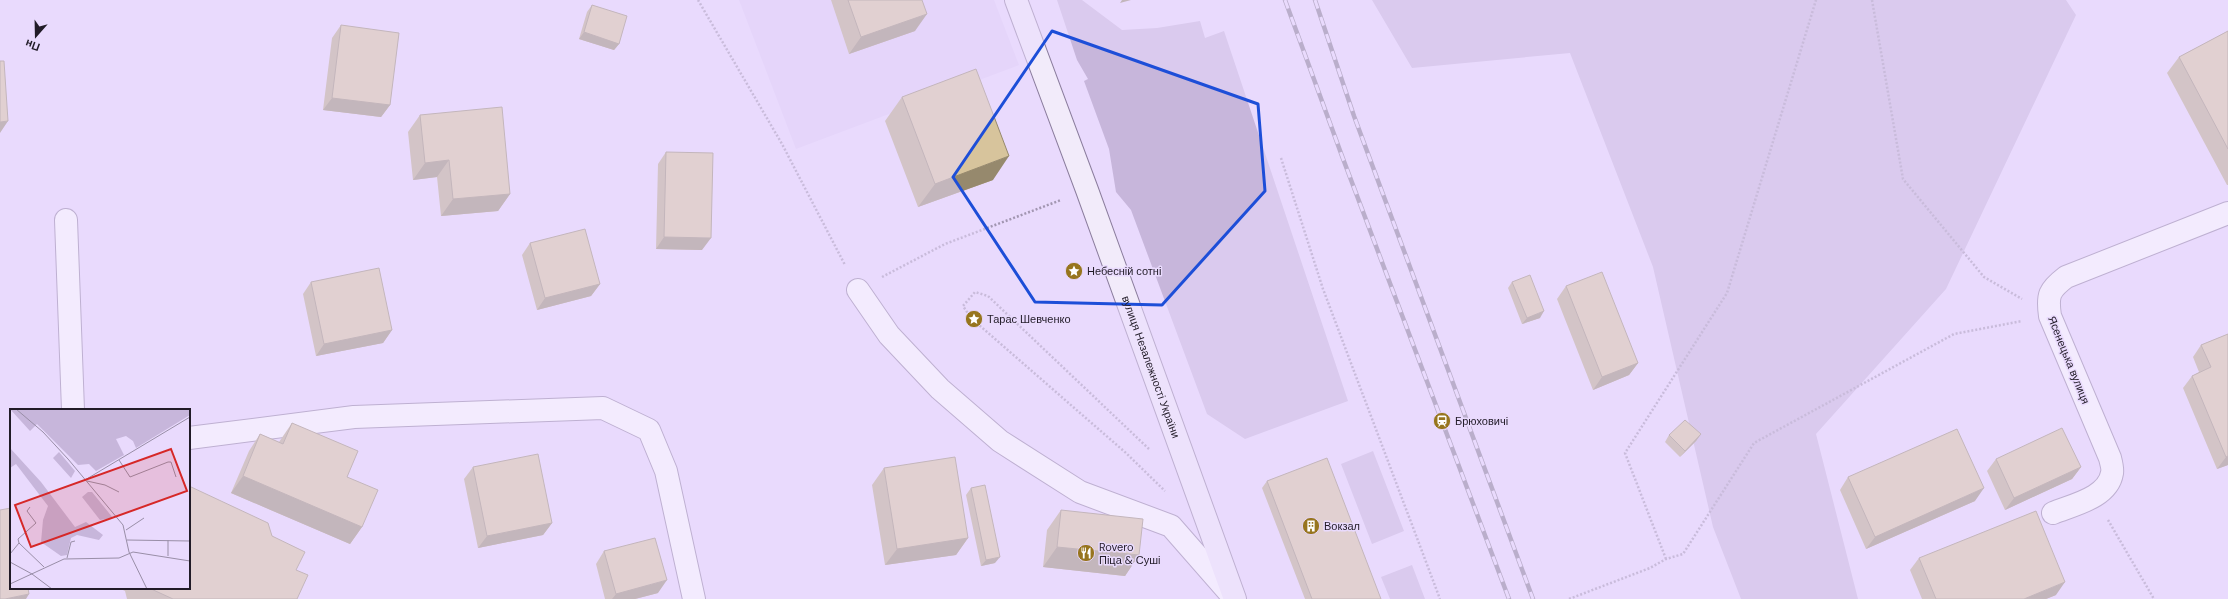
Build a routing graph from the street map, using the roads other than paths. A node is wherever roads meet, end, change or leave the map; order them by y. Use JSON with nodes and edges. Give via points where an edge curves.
{"nodes":[{"id":1,"x":1016,"y":0,"type":"edge"},
{"id":2,"x":2228,"y":213,"type":"edge"},
{"id":3,"x":66,"y":220,"type":"dead end"},
{"id":4,"x":858,"y":290,"type":"road end"},
{"id":5,"x":73,"y":409,"type":"edge"},
{"id":6,"x":190,"y":438,"type":"edge"},
{"id":7,"x":2053,"y":513,"type":"dead end"},
{"id":8,"x":694,"y":599,"type":"edge"},
{"id":9,"x":1233,"y":599,"type":"edge"}],
"edges":[{"from":1,"to":9,"type":"main road","name":"вулиця Незалежності України","via":[[1087,190]]},
{"from":2,"to":7,"type":"street","name":"Ясенецька вулиця","via":[[2066,277],[2053,287],[2048,300],[2050,316],[2110,458],[2112,473],[2106,486],[2094,496]]},
{"from":3,"to":5,"type":"street"},
{"from":4,"to":9,"type":"street","via":[[889,335],[940,389],[1000,441],[1080,492],[1171,526]]},
{"from":6,"to":8,"type":"street","via":[[354,417],[603,408],[649,430],[666,471]]}]}
